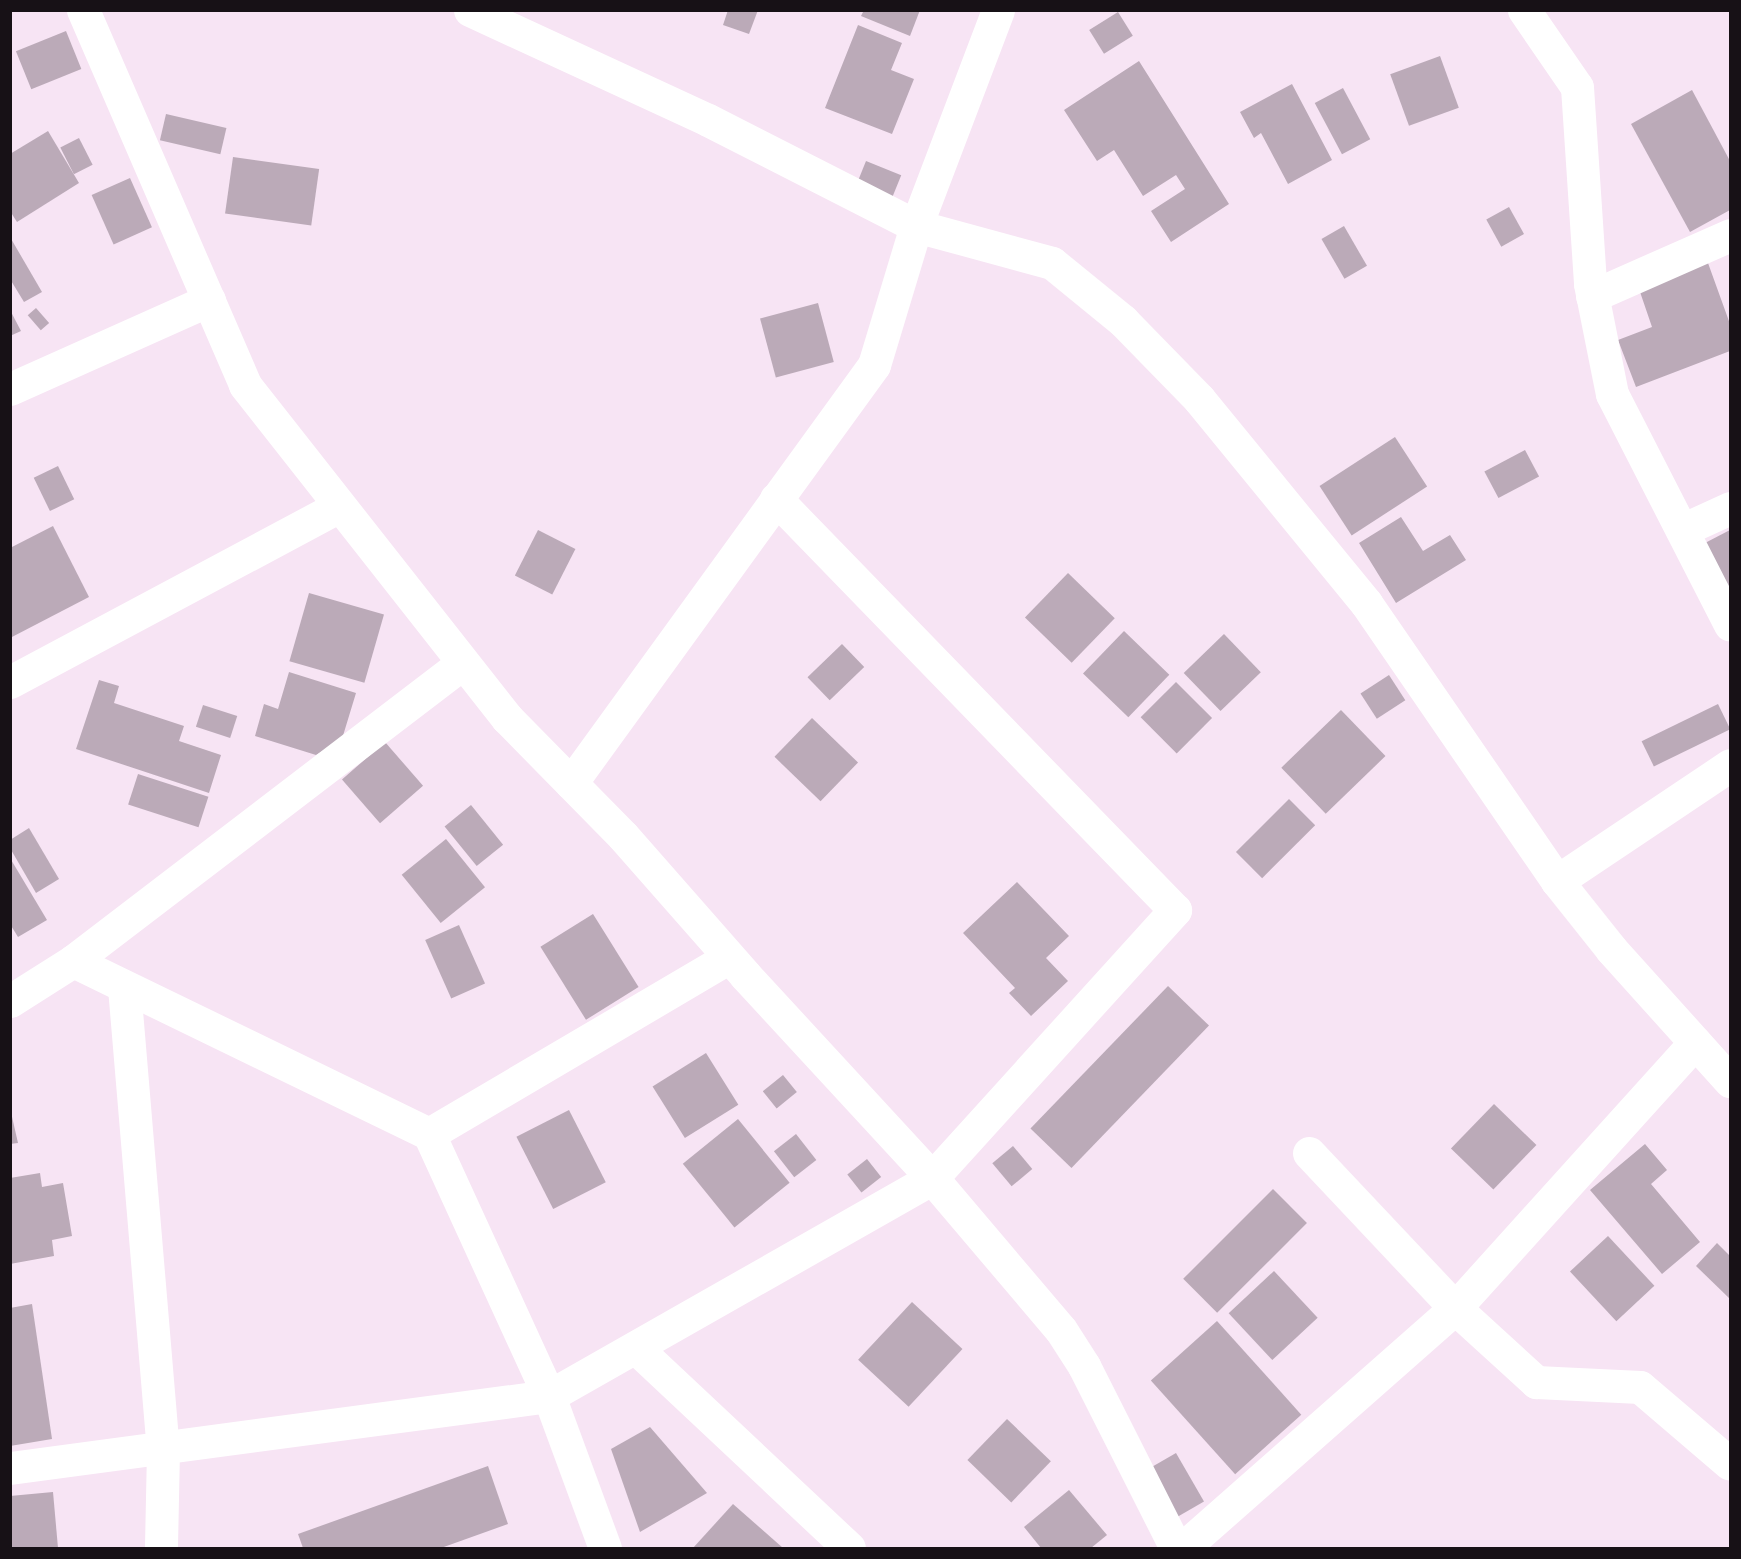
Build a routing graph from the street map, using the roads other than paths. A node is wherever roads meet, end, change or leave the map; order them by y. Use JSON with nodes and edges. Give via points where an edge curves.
{"nodes":[{"id":1,"x":83,"y":10,"type":"edge"},
{"id":2,"x":470,"y":10,"type":"edge"},
{"id":3,"x":998,"y":10,"type":"edge"},
{"id":4,"x":1524,"y":10,"type":"edge"},
{"id":5,"x":916,"y":226,"type":"junction"},
{"id":6,"x":1731,"y":235,"type":"edge"},
{"id":7,"x":1592,"y":296,"type":"junction"},
{"id":8,"x":209,"y":300,"type":"junction"},
{"id":9,"x":10,"y":389,"type":"edge"},
{"id":10,"x":776,"y":499,"type":"junction"},
{"id":11,"x":339,"y":506,"type":"junction"},
{"id":12,"x":1731,"y":508,"type":"edge"},
{"id":13,"x":1682,"y":530,"type":"junction"},
{"id":14,"x":1731,"y":625,"type":"edge"},
{"id":15,"x":463,"y":663,"type":"junction"},
{"id":16,"x":10,"y":682,"type":"edge"},
{"id":17,"x":1731,"y":765,"type":"edge"},
{"id":18,"x":571,"y":783,"type":"junction"},
{"id":19,"x":1557,"y":881,"type":"junction"},
{"id":20,"x":729,"y":957,"type":"junction"},
{"id":21,"x":73,"y":962,"type":"junction"},
{"id":22,"x":124,"y":987,"type":"junction"},
{"id":23,"x":10,"y":1001,"type":"edge"},
{"id":24,"x":1695,"y":1042,"type":"junction"},
{"id":25,"x":1731,"y":1081,"type":"edge"},
{"id":26,"x":429,"y":1134,"type":"junction"},
{"id":27,"x":1309,"y":1153,"type":"dead end"},
{"id":28,"x":932,"y":1178,"type":"junction"},
{"id":29,"x":1455,"y":1308,"type":"junction"},
{"id":30,"x":636,"y":1348,"type":"junction"},
{"id":31,"x":549,"y":1396,"type":"junction"},
{"id":32,"x":163,"y":1450,"type":"junction"},
{"id":33,"x":1731,"y":1464,"type":"edge"},
{"id":34,"x":10,"y":1468,"type":"edge"},
{"id":35,"x":161,"y":1548,"type":"edge"},
{"id":36,"x":605,"y":1548,"type":"edge"},
{"id":37,"x":849,"y":1548,"type":"edge"},
{"id":38,"x":1176,"y":1548,"type":"edge"},
{"id":39,"x":1183,"y":1548,"type":"edge"}],
"edges":[{"from":1,"to":8,"type":"street"},
{"from":2,"to":5,"type":"street","via":[[708,120]]},
{"from":3,"to":5,"type":"street"},
{"from":4,"to":7,"type":"street","via":[[1577,87]]},
{"from":5,"to":10,"type":"street","via":[[874,364]]},
{"from":5,"to":19,"type":"street","via":[[1052,263],[1123,321],[1199,399],[1380,621]]},
{"from":6,"to":7,"type":"street"},
{"from":7,"to":13,"type":"street","via":[[1612,394]]},
{"from":8,"to":9,"type":"street"},
{"from":8,"to":11,"type":"street","via":[[244,385]]},
{"from":10,"to":18,"type":"street"},
{"from":10,"to":28,"type":"street","via":[[1175,910]]},
{"from":11,"to":15,"type":"street"},
{"from":11,"to":16,"type":"street"},
{"from":12,"to":13,"type":"street"},
{"from":13,"to":14,"type":"street"},
{"from":15,"to":18,"type":"street","via":[[507,718]]},
{"from":15,"to":21,"type":"street"},
{"from":17,"to":19,"type":"street"},
{"from":18,"to":20,"type":"street"},
{"from":19,"to":24,"type":"street","via":[[1611,949]]},
{"from":20,"to":26,"type":"street"},
{"from":20,"to":28,"type":"street"},
{"from":21,"to":22,"type":"street"},
{"from":21,"to":23,"type":"street"},
{"from":22,"to":26,"type":"street"},
{"from":22,"to":32,"type":"street"},
{"from":24,"to":25,"type":"street"},
{"from":24,"to":29,"type":"street"},
{"from":26,"to":31,"type":"street"},
{"from":27,"to":29,"type":"street"},
{"from":28,"to":30,"type":"street"},
{"from":28,"to":38,"type":"street","via":[[1061,1330],[1084,1366]]},
{"from":29,"to":33,"type":"street","via":[[1536,1382],[1640,1387]]},
{"from":29,"to":39,"type":"street"},
{"from":30,"to":31,"type":"street"},
{"from":30,"to":37,"type":"street"},
{"from":31,"to":32,"type":"street"},
{"from":31,"to":36,"type":"street"},
{"from":32,"to":34,"type":"street"},
{"from":32,"to":35,"type":"street"}]}
